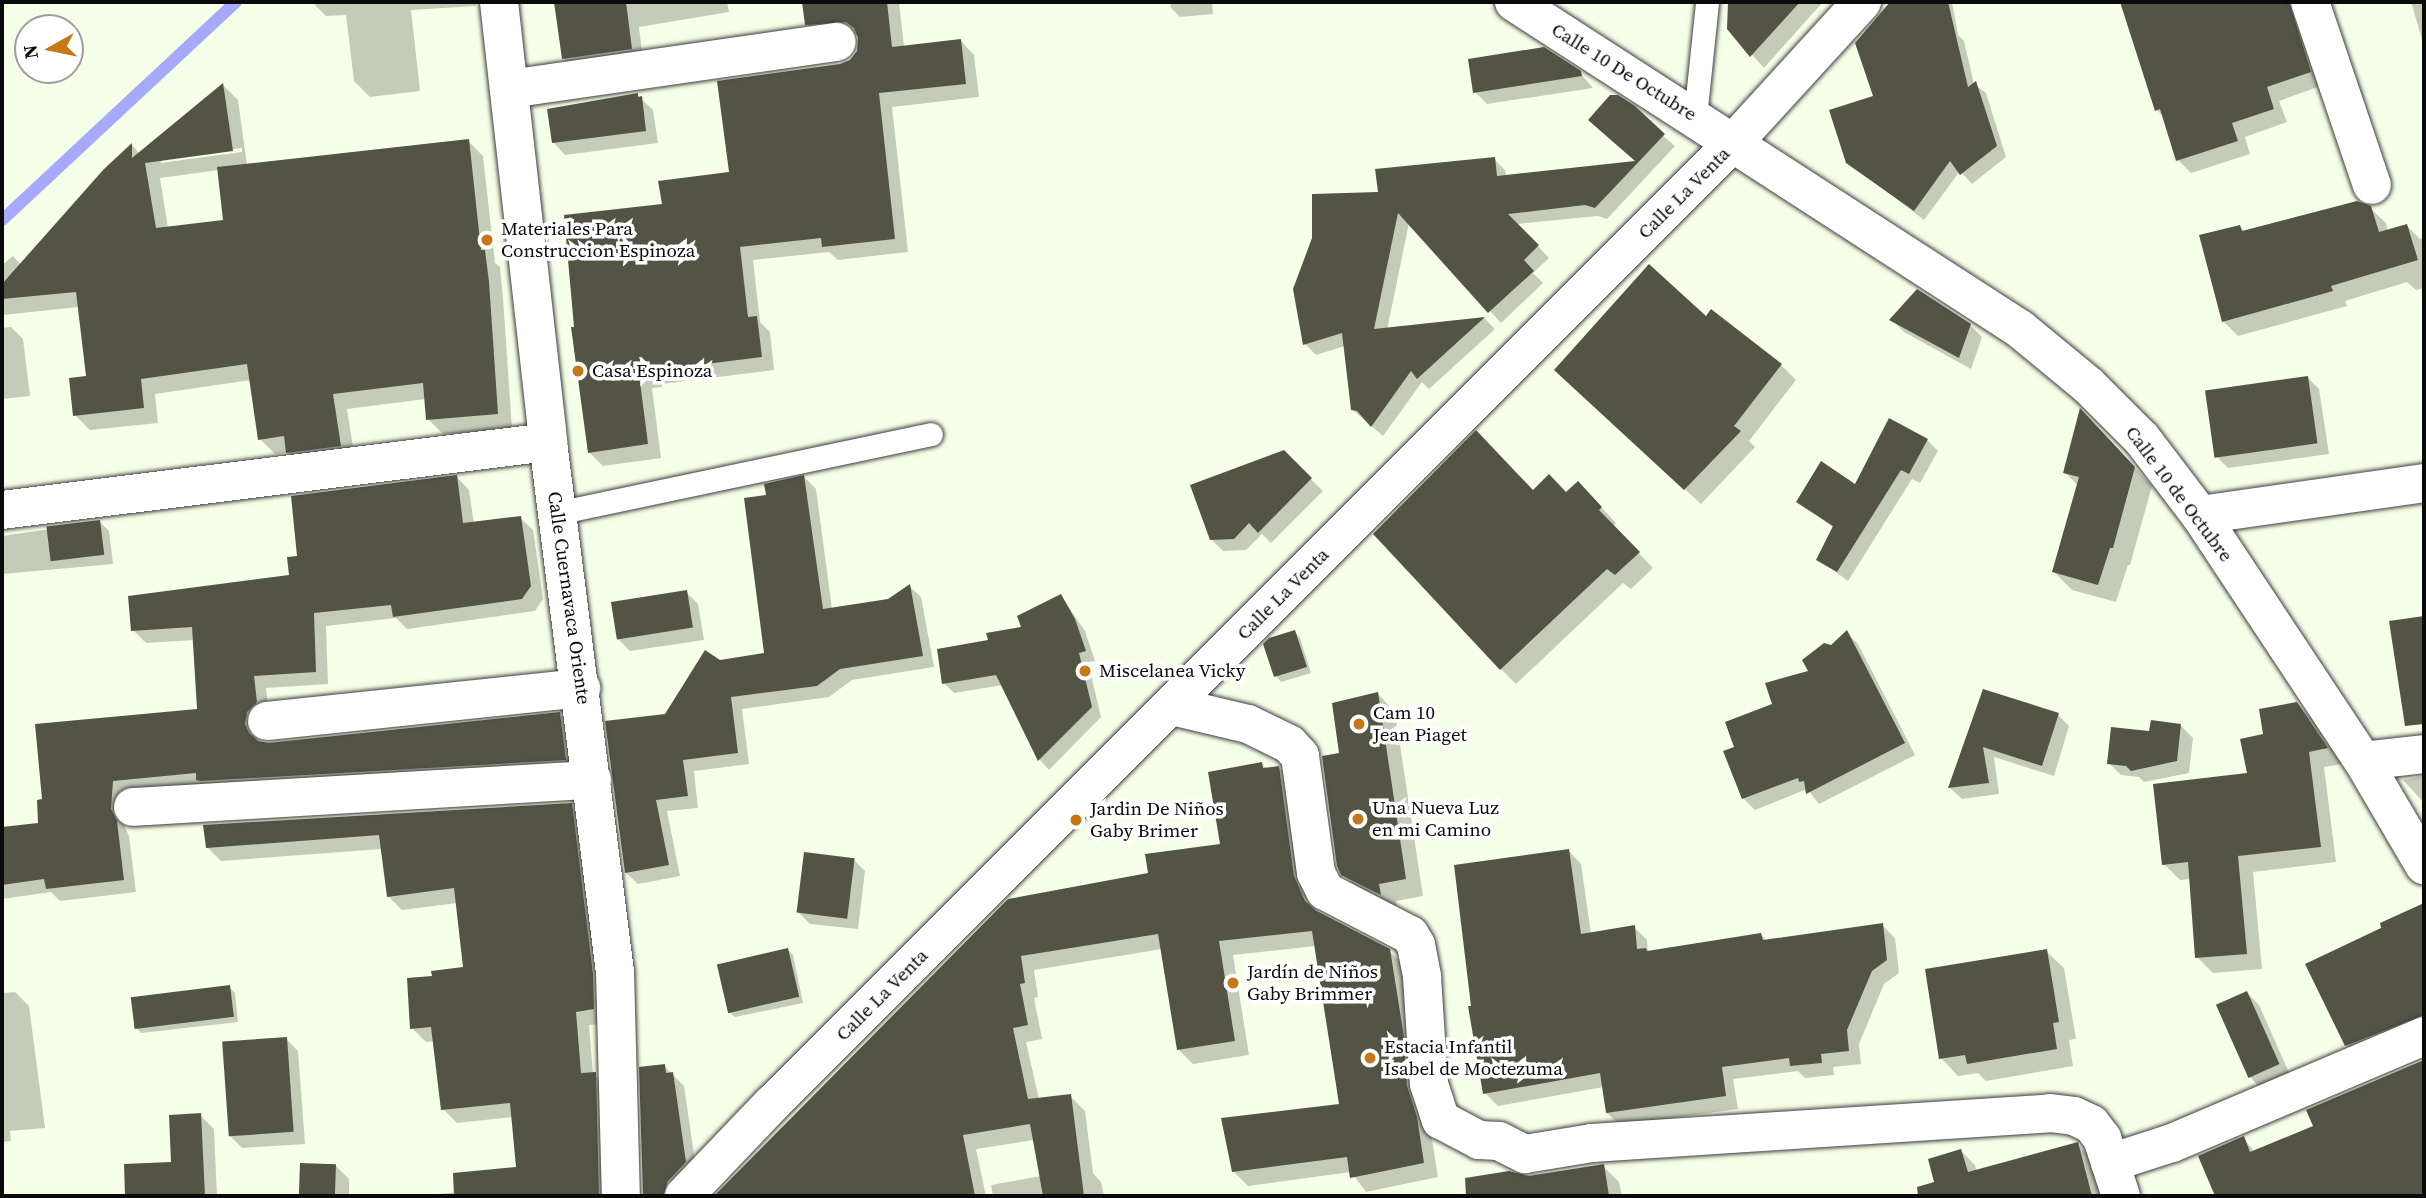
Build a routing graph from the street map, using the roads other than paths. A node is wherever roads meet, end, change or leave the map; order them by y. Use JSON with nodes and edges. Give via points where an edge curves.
{"nodes":[{"id":1,"x":499,"y":2,"type":"edge"},
{"id":2,"x":1514,"y":2,"type":"edge"},
{"id":3,"x":1707,"y":2,"type":"edge"},
{"id":4,"x":1862,"y":2,"type":"edge"},
{"id":5,"x":2310,"y":2,"type":"edge"},
{"id":6,"x":837,"y":42,"type":"dead end"},
{"id":7,"x":509,"y":89,"type":"junction"},
{"id":8,"x":1695,"y":117,"type":"junction"},
{"id":9,"x":1734,"y":142,"type":"junction"},
{"id":10,"x":2372,"y":185,"type":"dead end"},
{"id":11,"x":930,"y":434,"type":"dead end"},
{"id":12,"x":548,"y":442,"type":"junction"},
{"id":13,"x":2424,"y":483,"type":"edge"},
{"id":14,"x":2,"y":510,"type":"edge"},
{"id":15,"x":557,"y":513,"type":"junction"},
{"id":16,"x":2200,"y":515,"type":"junction"},
{"id":17,"x":581,"y":688,"type":"junction"},
{"id":18,"x":1172,"y":706,"type":"junction"},
{"id":19,"x":267,"y":721,"type":"dead end"},
{"id":20,"x":2424,"y":754,"type":"edge"},
{"id":21,"x":2362,"y":761,"type":"junction"},
{"id":22,"x":592,"y":780,"type":"junction"},
{"id":23,"x":133,"y":807,"type":"dead end"},
{"id":24,"x":2424,"y":865,"type":"edge"},
{"id":25,"x":2424,"y":1036,"type":"edge"},
{"id":26,"x":2116,"y":1180,"type":"edge"},
{"id":27,"x":621,"y":1196,"type":"edge"},
{"id":28,"x":684,"y":1196,"type":"edge"}],
"edges":[{"from":1,"to":7,"type":"street","name":"Calle Cuernavaca Oriente"},
{"from":2,"to":8,"type":"street","name":"Calle 10 De Octubre"},
{"from":3,"to":8,"type":"lane"},
{"from":4,"to":9,"type":"street","name":"Calle La Venta"},
{"from":5,"to":10,"type":"street"},
{"from":6,"to":7,"type":"street"},
{"from":7,"to":12,"type":"street","name":"Calle Cuernavaca Oriente"},
{"from":8,"to":9,"type":"street","name":"Calle 10 De Octubre"},
{"from":9,"to":16,"type":"street","name":"Calle 10 de Octubre","via":[[2020,329],[2088,385],[2142,439]]},
{"from":9,"to":18,"type":"street","name":"Calle La Venta"},
{"from":11,"to":15,"type":"lane"},
{"from":12,"to":14,"type":"street"},
{"from":12,"to":15,"type":"street","name":"Calle Cuernavaca Oriente"},
{"from":13,"to":16,"type":"street"},
{"from":15,"to":17,"type":"street","name":"Calle Cuernavaca Oriente"},
{"from":16,"to":21,"type":"street","name":"Calle 10 de Octubre"},
{"from":17,"to":19,"type":"street"},
{"from":17,"to":22,"type":"street","name":"Calle Cuernavaca Oriente"},
{"from":18,"to":26,"type":"street","via":[[1248,724],[1289,744],[1300,756],[1316,873],[1325,891],[1410,934],[1416,945],[1429,1084],[1441,1121],[1479,1140],[1499,1142],[1525,1154],[1592,1143],[2050,1113],[2091,1124],[2102,1138]]},
{"from":18,"to":28,"type":"street","name":"Calle La Venta"},
{"from":20,"to":21,"type":"street"},
{"from":21,"to":24,"type":"street","name":"Calle 10 de Octubre"},
{"from":22,"to":23,"type":"street"},
{"from":22,"to":27,"type":"street","name":"Calle Cuernavaca Oriente","via":[[615,972]]},
{"from":25,"to":26,"type":"street","via":[[2172,1143]]}]}
